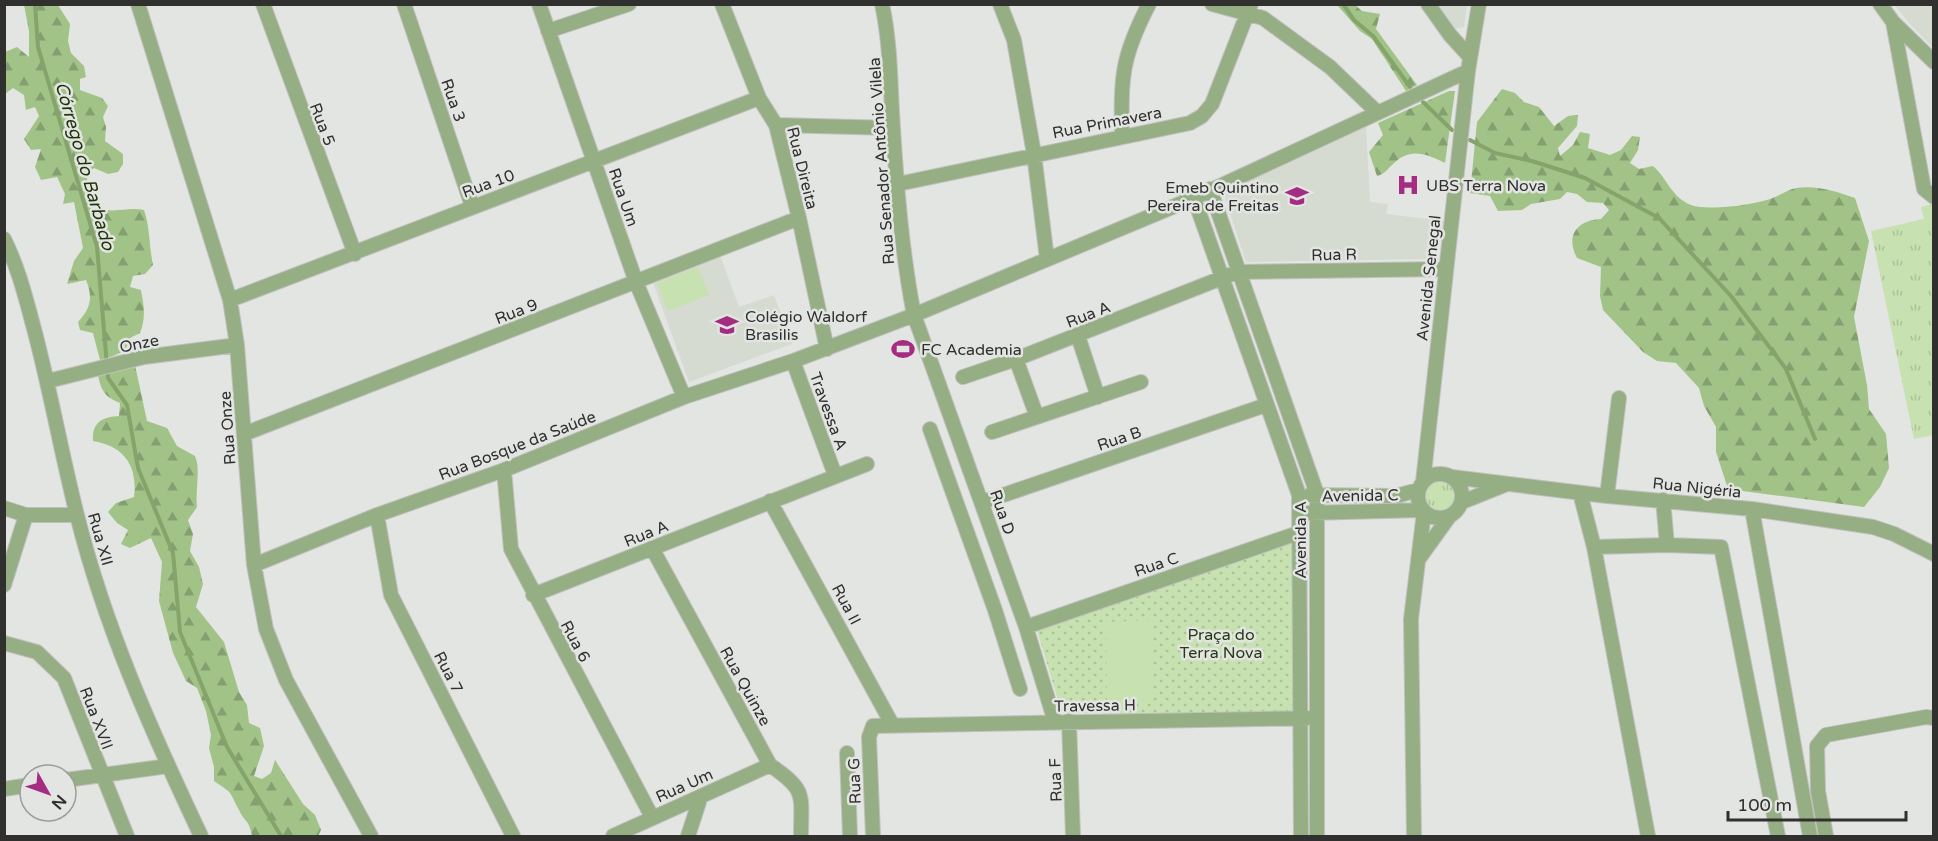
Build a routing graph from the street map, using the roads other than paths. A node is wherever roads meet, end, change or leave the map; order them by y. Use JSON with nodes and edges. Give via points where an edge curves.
{"nodes":[{"id":1,"x":138,"y":4,"type":"edge"},
{"id":2,"x":263,"y":4,"type":"edge"},
{"id":3,"x":404,"y":4,"type":"edge"},
{"id":4,"x":538,"y":4,"type":"edge"},
{"id":5,"x":629,"y":4,"type":"edge"},
{"id":6,"x":722,"y":4,"type":"edge"},
{"id":7,"x":882,"y":4,"type":"edge"},
{"id":8,"x":1000,"y":4,"type":"edge"},
{"id":9,"x":1149,"y":4,"type":"edge"},
{"id":10,"x":1212,"y":4,"type":"edge"},
{"id":11,"x":1428,"y":4,"type":"edge"},
{"id":12,"x":1479,"y":4,"type":"edge"},
{"id":13,"x":1880,"y":4,"type":"edge"},
{"id":14,"x":1248,"y":9,"type":"edge"},
{"id":15,"x":1893,"y":22,"type":"junction"},
{"id":16,"x":548,"y":32,"type":"junction"},
{"id":17,"x":1934,"y":62,"type":"edge"},
{"id":18,"x":1469,"y":64,"type":"junction"},
{"id":19,"x":759,"y":98,"type":"junction"},
{"id":20,"x":1378,"y":113,"type":"junction"},
{"id":21,"x":776,"y":125,"type":"junction"},
{"id":22,"x":893,"y":128,"type":"junction"},
{"id":23,"x":1122,"y":136,"type":"junction"},
{"id":24,"x":1034,"y":154,"type":"junction"},
{"id":25,"x":595,"y":163,"type":"junction"},
{"id":26,"x":898,"y":184,"type":"junction"},
{"id":27,"x":1210,"y":189,"type":"junction"},
{"id":28,"x":1934,"y":197,"type":"edge"},
{"id":29,"x":1194,"y":198,"type":"junction"},
{"id":30,"x":472,"y":206,"type":"junction"},
{"id":31,"x":799,"y":218,"type":"junction"},
{"id":32,"x":4,"y":239,"type":"edge"},
{"id":33,"x":355,"y":254,"type":"junction"},
{"id":34,"x":1047,"y":259,"type":"junction"},
{"id":35,"x":10,"y":265,"type":"edge"},
{"id":36,"x":1445,"y":269,"type":"junction"},
{"id":37,"x":1238,"y":272,"type":"junction"},
{"id":38,"x":1224,"y":278,"type":"junction"},
{"id":39,"x":636,"y":282,"type":"junction"},
{"id":40,"x":230,"y":300,"type":"junction"},
{"id":41,"x":914,"y":315,"type":"junction"},
{"id":42,"x":1078,"y":336,"type":"junction"},
{"id":43,"x":237,"y":345,"type":"junction"},
{"id":44,"x":827,"y":349,"type":"junction"},
{"id":45,"x":1016,"y":359,"type":"junction"},
{"id":46,"x":793,"y":361,"type":"junction"},
{"id":47,"x":963,"y":377,"type":"dead end"},
{"id":48,"x":48,"y":381,"type":"junction"},
{"id":49,"x":1141,"y":382,"type":"dead end"},
{"id":50,"x":684,"y":397,"type":"junction"},
{"id":51,"x":1098,"y":397,"type":"junction"},
{"id":52,"x":1619,"y":398,"type":"dead end"},
{"id":53,"x":1266,"y":405,"type":"junction"},
{"id":54,"x":1037,"y":417,"type":"junction"},
{"id":55,"x":930,"y":429,"type":"dead end"},
{"id":56,"x":992,"y":432,"type":"dead end"},
{"id":57,"x":244,"y":434,"type":"junction"},
{"id":58,"x":1425,"y":448,"type":"junction"},
{"id":59,"x":867,"y":464,"type":"dead end"},
{"id":60,"x":504,"y":470,"type":"junction"},
{"id":61,"x":835,"y":475,"type":"junction"},
{"id":62,"x":1448,"y":476,"type":"junction"},
{"id":63,"x":1508,"y":483,"type":"junction"},
{"id":64,"x":1421,"y":486,"type":"junction"},
{"id":65,"x":1580,"y":493,"type":"junction"},
{"id":66,"x":1299,"y":495,"type":"junction"},
{"id":67,"x":1317,"y":495,"type":"junction"},
{"id":68,"x":1607,"y":496,"type":"junction"},
{"id":69,"x":1663,"y":500,"type":"junction"},
{"id":70,"x":770,"y":501,"type":"junction"},
{"id":71,"x":983,"y":502,"type":"junction"},
{"id":72,"x":1461,"y":502,"type":"junction"},
{"id":73,"x":4,"y":508,"type":"edge"},
{"id":74,"x":1752,"y":509,"type":"junction"},
{"id":75,"x":1423,"y":511,"type":"junction"},
{"id":76,"x":1317,"y":512,"type":"junction"},
{"id":77,"x":1300,"y":514,"type":"junction"},
{"id":78,"x":27,"y":515,"type":"junction"},
{"id":79,"x":77,"y":515,"type":"junction"},
{"id":80,"x":377,"y":515,"type":"junction"},
{"id":81,"x":1449,"y":517,"type":"junction"},
{"id":82,"x":1298,"y":533,"type":"junction"},
{"id":83,"x":1667,"y":545,"type":"junction"},
{"id":84,"x":1594,"y":547,"type":"junction"},
{"id":85,"x":652,"y":548,"type":"junction"},
{"id":86,"x":1934,"y":554,"type":"edge"},
{"id":87,"x":1416,"y":562,"type":"junction"},
{"id":88,"x":254,"y":565,"type":"junction"},
{"id":89,"x":4,"y":585,"type":"edge"},
{"id":90,"x":533,"y":596,"type":"junction"},
{"id":91,"x":1018,"y":602,"type":"junction"},
{"id":92,"x":995,"y":610,"type":"junction"},
{"id":93,"x":1026,"y":627,"type":"junction"},
{"id":94,"x":4,"y":643,"type":"edge"},
{"id":95,"x":1020,"y":689,"type":"dead end"},
{"id":96,"x":1316,"y":718,"type":"junction"},
{"id":97,"x":1934,"y":718,"type":"edge"},
{"id":98,"x":1300,"y":719,"type":"junction"},
{"id":99,"x":1062,"y":721,"type":"junction"},
{"id":100,"x":892,"y":724,"type":"junction"},
{"id":101,"x":847,"y":753,"type":"dead end"},
{"id":102,"x":770,"y":765,"type":"junction"},
{"id":103,"x":168,"y":766,"type":"junction"},
{"id":104,"x":102,"y":775,"type":"junction"},
{"id":105,"x":78,"y":778,"type":"edge"},
{"id":106,"x":701,"y":796,"type":"junction"},
{"id":107,"x":652,"y":817,"type":"junction"},
{"id":108,"x":126,"y":837,"type":"edge"},
{"id":109,"x":201,"y":837,"type":"edge"},
{"id":110,"x":371,"y":837,"type":"edge"},
{"id":111,"x":513,"y":837,"type":"edge"},
{"id":112,"x":613,"y":837,"type":"edge"},
{"id":113,"x":688,"y":837,"type":"edge"},
{"id":114,"x":801,"y":837,"type":"edge"},
{"id":115,"x":850,"y":837,"type":"edge"},
{"id":116,"x":873,"y":837,"type":"edge"},
{"id":117,"x":1073,"y":837,"type":"edge"},
{"id":118,"x":1301,"y":837,"type":"edge"},
{"id":119,"x":1317,"y":837,"type":"edge"},
{"id":120,"x":1414,"y":837,"type":"edge"},
{"id":121,"x":1648,"y":837,"type":"edge"},
{"id":122,"x":1778,"y":837,"type":"edge"},
{"id":123,"x":1809,"y":837,"type":"edge"},
{"id":124,"x":1826,"y":837,"type":"edge"}],
"edges":[{"from":1,"to":40,"type":"street","name":"Rua Onze"},
{"from":2,"to":33,"type":"street","name":"Rua 5"},
{"from":3,"to":30,"type":"street","name":"Rua 3"},
{"from":4,"to":16,"type":"street","name":"Rua Um"},
{"from":5,"to":16,"type":"street"},
{"from":6,"to":19,"type":"street","name":"Rua Direita"},
{"from":7,"to":22,"type":"street","name":"Rua Senador Antônio Vilela","via":[[889,36]]},
{"from":8,"to":24,"type":"street","via":[[1014,40]]},
{"from":9,"to":23,"type":"street","via":[[1124,59]]},
{"from":10,"to":14,"type":"street"},
{"from":11,"to":18,"type":"street"},
{"from":12,"to":18,"type":"street","name":"Avenida Senegal"},
{"from":13,"to":15,"type":"street"},
{"from":14,"to":20,"type":"street","via":[[1300,43]]},
{"from":14,"to":23,"type":"street","name":"Rua Primavera","via":[[1212,104],[1202,116],[1190,123]]},
{"from":15,"to":17,"type":"street"},
{"from":15,"to":28,"type":"street","via":[[1924,189]]},
{"from":16,"to":25,"type":"street","name":"Rua Um"},
{"from":18,"to":20,"type":"street","name":"Rua Bosque da Saúde"},
{"from":18,"to":36,"type":"street","name":"Avenida Senegal"},
{"from":19,"to":21,"type":"street","name":"Rua Direita"},
{"from":19,"to":25,"type":"street","name":"Rua 10"},
{"from":20,"to":27,"type":"street","name":"Rua Bosque da Saúde"},
{"from":21,"to":22,"type":"street"},
{"from":21,"to":31,"type":"street","name":"Rua Direita"},
{"from":22,"to":26,"type":"street","name":"Rua Senador Antônio Vilela"},
{"from":23,"to":24,"type":"street","name":"Rua Primavera"},
{"from":24,"to":26,"type":"street","name":"Rua Primavera"},
{"from":24,"to":34,"type":"street"},
{"from":25,"to":30,"type":"street","name":"Rua 10"},
{"from":25,"to":39,"type":"street","name":"Rua Um"},
{"from":26,"to":41,"type":"street","name":"Rua Senador Antônio Vilela","via":[[904,263]]},
{"from":27,"to":29,"type":"street","name":"Rua Bosque da Saúde"},
{"from":27,"to":37,"type":"street","name":"Avenida A"},
{"from":29,"to":34,"type":"street","name":"Rua Bosque da Saúde"},
{"from":29,"to":38,"type":"street","name":"Avenida A"},
{"from":30,"to":33,"type":"street","name":"Rua 10"},
{"from":31,"to":39,"type":"street","name":"Rua 9"},
{"from":31,"to":44,"type":"street","name":"Rua Direita"},
{"from":32,"to":35,"type":"street","name":"Rua XII"},
{"from":33,"to":40,"type":"street","name":"Rua 10"},
{"from":34,"to":41,"type":"street","name":"Rua Bosque da Saúde"},
{"from":35,"to":48,"type":"street","name":"Rua XII"},
{"from":36,"to":37,"type":"street","name":"Rua R"},
{"from":36,"to":58,"type":"street","name":"Avenida Senegal"},
{"from":37,"to":38,"type":"street","name":"Rua R"},
{"from":37,"to":67,"type":"street","name":"Avenida A"},
{"from":38,"to":42,"type":"street","name":"Rua A"},
{"from":38,"to":53,"type":"street","name":"Avenida A"},
{"from":39,"to":50,"type":"street","name":"Rua Um"},
{"from":39,"to":57,"type":"street","name":"Rua 9"},
{"from":40,"to":43,"type":"street","name":"Rua Onze"},
{"from":41,"to":44,"type":"street","name":"Rua Bosque da Saúde"},
{"from":41,"to":71,"type":"street","name":"Rua D"},
{"from":42,"to":45,"type":"street","name":"Rua A"},
{"from":42,"to":51,"type":"street"},
{"from":43,"to":48,"type":"street","name":"Onze","via":[[144,357]]},
{"from":43,"to":57,"type":"street","name":"Rua Onze"},
{"from":44,"to":46,"type":"street","name":"Rua Bosque da Saúde"},
{"from":45,"to":47,"type":"street","name":"Rua A"},
{"from":45,"to":54,"type":"street"},
{"from":46,"to":50,"type":"street","name":"Rua Bosque da Saúde"},
{"from":46,"to":61,"type":"street","name":"Travessa A"},
{"from":48,"to":79,"type":"street","name":"Rua XII"},
{"from":49,"to":51,"type":"street"},
{"from":50,"to":60,"type":"street","name":"Rua Bosque da Saúde"},
{"from":51,"to":54,"type":"street"},
{"from":52,"to":68,"type":"street"},
{"from":53,"to":66,"type":"street","name":"Avenida A"},
{"from":53,"to":71,"type":"street","name":"Rua B"},
{"from":54,"to":56,"type":"street"},
{"from":55,"to":92,"type":"street"},
{"from":57,"to":88,"type":"street","name":"Rua Onze"},
{"from":58,"to":62,"type":"street"},
{"from":58,"to":64,"type":"street","name":"Avenida Senegal"},
{"from":59,"to":61,"type":"street"},
{"from":60,"to":80,"type":"street","name":"Rua Bosque da Saúde"},
{"from":60,"to":90,"type":"street","name":"Rua 6","via":[[511,549]]},
{"from":61,"to":70,"type":"street","name":"Travessa A"},
{"from":62,"to":63,"type":"street","name":"Rua Nigéria"},
{"from":62,"to":64,"type":"street","name":"Rua Nigéria","via":[[1429,477]]},
{"from":62,"to":72,"type":"street","via":[[1462,493]]},
{"from":63,"to":65,"type":"street","name":"Rua Nigéria"},
{"from":63,"to":72,"type":"street"},
{"from":64,"to":67,"type":"street","name":"Avenida C","via":[[1396,496]]},
{"from":64,"to":75,"type":"street","via":[[1417,498]]},
{"from":65,"to":68,"type":"street","name":"Rua Nigéria"},
{"from":65,"to":84,"type":"street"},
{"from":66,"to":67,"type":"street","name":"Avenida C"},
{"from":66,"to":77,"type":"street","name":"Avenida A"},
{"from":67,"to":76,"type":"street","name":"Avenida A"},
{"from":68,"to":69,"type":"street","name":"Rua Nigéria"},
{"from":69,"to":74,"type":"street","name":"Rua Nigéria"},
{"from":69,"to":83,"type":"street"},
{"from":70,"to":85,"type":"street","name":"Rua A"},
{"from":70,"to":100,"type":"street","name":"Rua II"},
{"from":71,"to":91,"type":"street","name":"Rua D"},
{"from":72,"to":81,"type":"street"},
{"from":73,"to":78,"type":"street"},
{"from":74,"to":86,"type":"street","name":"Rua Nigéria","via":[[1873,527]]},
{"from":74,"to":123,"type":"street"},
{"from":75,"to":76,"type":"street","name":"Avenida C"},
{"from":75,"to":81,"type":"street","via":[[1431,517]]},
{"from":75,"to":87,"type":"street"},
{"from":76,"to":77,"type":"street","name":"Avenida C"},
{"from":76,"to":96,"type":"street","name":"Avenida A"},
{"from":77,"to":82,"type":"street","name":"Avenida A"},
{"from":78,"to":79,"type":"street"},
{"from":78,"to":89,"type":"street"},
{"from":79,"to":103,"type":"street","name":"Rua XII","via":[[127,673]]},
{"from":80,"to":88,"type":"street","name":"Rua Bosque da Saúde"},
{"from":80,"to":111,"type":"street","name":"Rua 7","via":[[392,595]]},
{"from":81,"to":87,"type":"street"},
{"from":82,"to":93,"type":"street","name":"Rua C"},
{"from":82,"to":98,"type":"street","name":"Avenida A"},
{"from":83,"to":84,"type":"street"},
{"from":83,"to":122,"type":"street","via":[[1721,547]]},
{"from":84,"to":121,"type":"street"},
{"from":85,"to":90,"type":"street","name":"Rua A"},
{"from":85,"to":102,"type":"street","name":"Rua Quinze"},
{"from":87,"to":120,"type":"street","via":[[1412,619]]},
{"from":88,"to":110,"type":"street","name":"Rua Onze","via":[[266,629],[286,680]]},
{"from":90,"to":107,"type":"street","name":"Rua 6"},
{"from":91,"to":92,"type":"street"},
{"from":91,"to":93,"type":"street","name":"Rua D"},
{"from":92,"to":95,"type":"street"},
{"from":93,"to":99,"type":"street","name":"Rua D"},
{"from":94,"to":104,"type":"street","name":"Rua XVII","via":[[36,652],[64,678]]},
{"from":96,"to":98,"type":"street","name":"Travessa H"},
{"from":96,"to":119,"type":"street","name":"Avenida A"},
{"from":97,"to":124,"type":"street","via":[[1826,735],[1820,741],[1816,754],[1818,791]]},
{"from":98,"to":99,"type":"street","name":"Travessa H"},
{"from":98,"to":118,"type":"street","name":"Avenida A"},
{"from":99,"to":100,"type":"street","name":"Travessa H"},
{"from":99,"to":117,"type":"street","name":"Rua F"},
{"from":100,"to":116,"type":"street","name":"Rua G","via":[[873,726],[869,737]]},
{"from":101,"to":115,"type":"street"},
{"from":102,"to":106,"type":"street","name":"Rua Um"},
{"from":102,"to":114,"type":"street","name":"Rua Quinze","via":[[790,779],[801,793]]},
{"from":103,"to":104,"type":"street"},
{"from":103,"to":109,"type":"street","name":"Rua XII"},
{"from":104,"to":105,"type":"street"},
{"from":104,"to":108,"type":"street","name":"Rua XVII"},
{"from":106,"to":107,"type":"street","name":"Rua Um"},
{"from":106,"to":113,"type":"street"},
{"from":107,"to":112,"type":"street","name":"Rua Um"}]}
